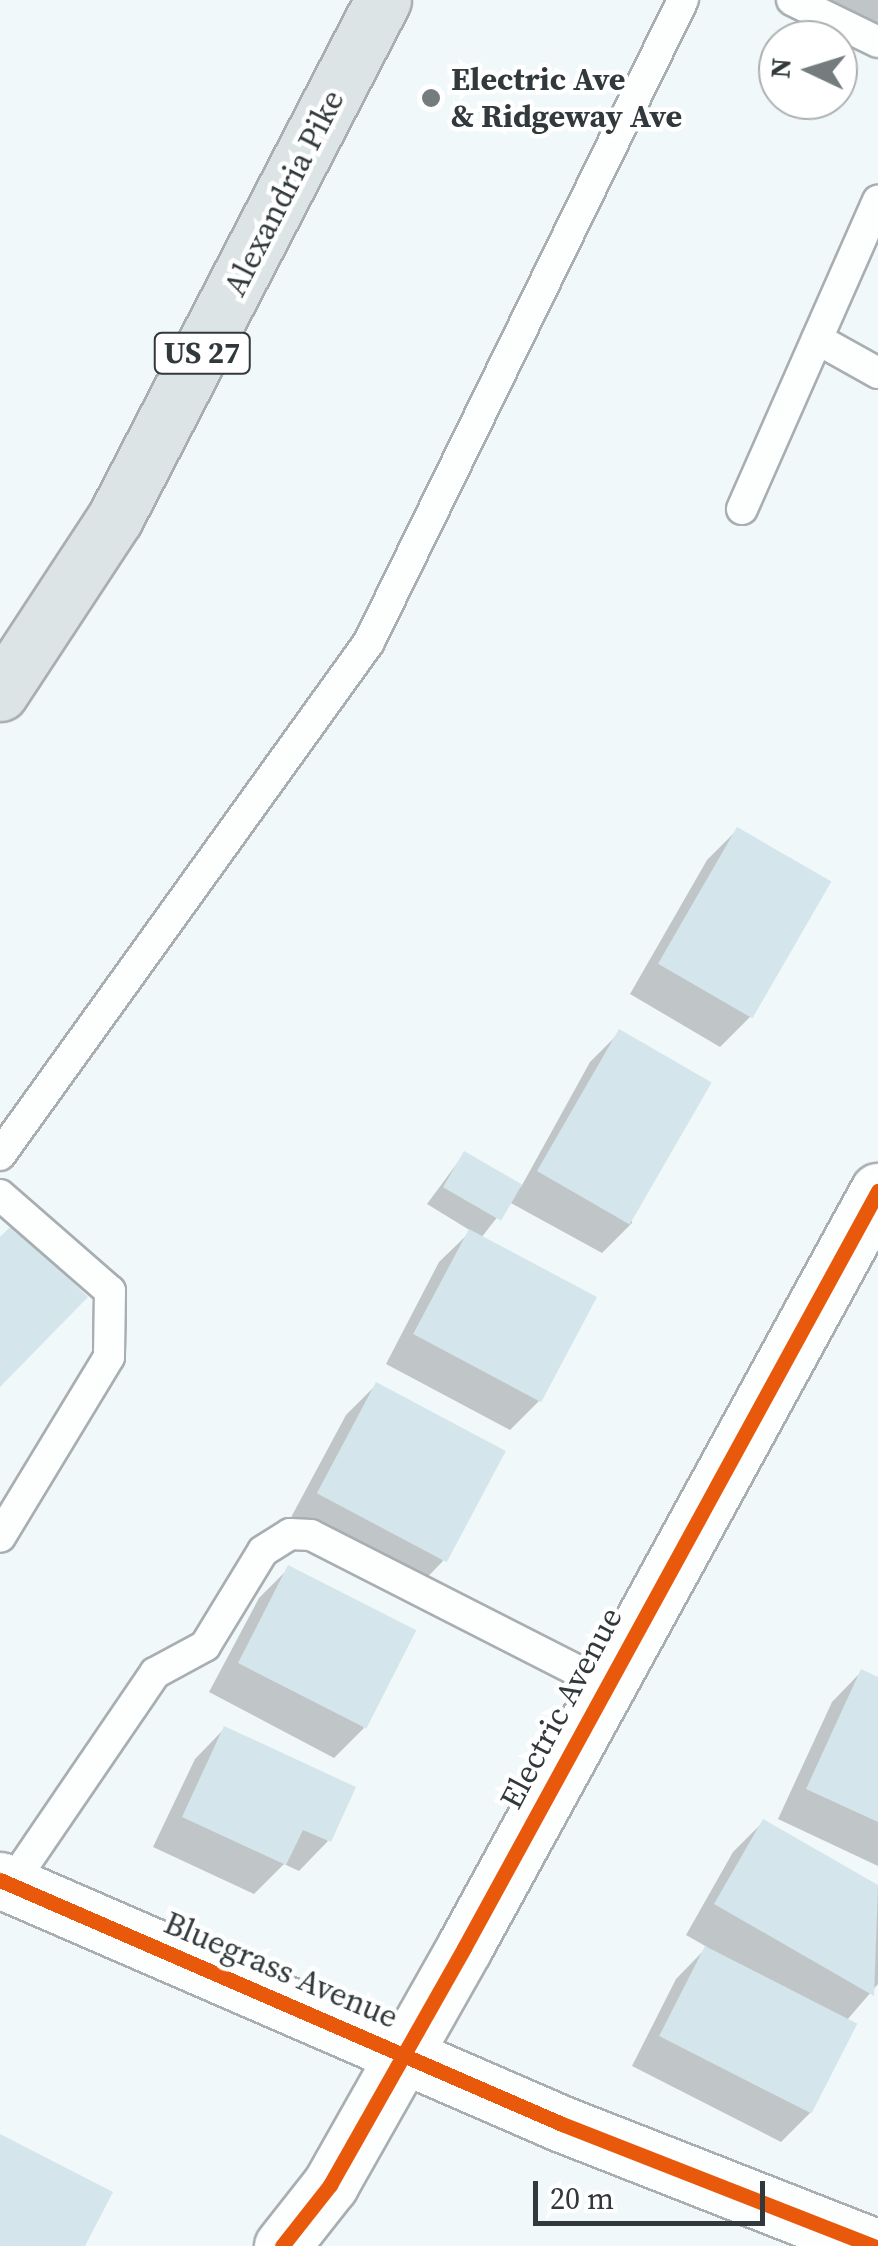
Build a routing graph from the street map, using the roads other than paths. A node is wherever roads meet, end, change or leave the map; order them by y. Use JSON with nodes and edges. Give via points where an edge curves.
{"nodes":[{"id":1,"x":383,"y":0,"type":"edge"},
{"id":2,"x":682,"y":0,"type":"edge"},
{"id":3,"x":792,"y":0,"type":"edge"},
{"id":4,"x":878,"y":42,"type":"edge"},
{"id":5,"x":878,"y":202,"type":"edge"},
{"id":6,"x":817,"y":339,"type":"junction"},
{"id":7,"x":878,"y":373,"type":"edge"},
{"id":8,"x":742,"y":510,"type":"dead end"},
{"id":9,"x":0,"y":694,"type":"edge"},
{"id":10,"x":0,"y":1155,"type":"edge"},
{"id":11,"x":878,"y":1191,"type":"edge"},
{"id":12,"x":0,"y":1195,"type":"edge"},
{"id":13,"x":0,"y":1537,"type":"edge"},
{"id":14,"x":603,"y":1684,"type":"junction"},
{"id":15,"x":3,"y":1889,"type":"edge"},
{"id":16,"x":401,"y":2051,"type":"junction"},
{"id":17,"x":282,"y":2246,"type":"edge"},
{"id":18,"x":874,"y":2246,"type":"edge"}],
"edges":[{"from":1,"to":9,"type":"main road","name":"Alexandria Pike","number":"US 27","via":[[115,518]]},
{"from":2,"to":10,"type":"lane","via":[[369,642]]},
{"from":3,"to":4,"type":"lane"},
{"from":5,"to":6,"type":"lane"},
{"from":6,"to":7,"type":"lane"},
{"from":6,"to":8,"type":"lane"},
{"from":11,"to":14,"type":"street","name":"Electric Avenue"},
{"from":12,"to":13,"type":"lane","via":[[110,1291],[109,1358]]},
{"from":14,"to":15,"type":"lane","via":[[311,1535],[290,1534],[263,1551],[205,1646],[156,1673]]},
{"from":14,"to":16,"type":"street","name":"Electric Avenue","via":[[464,1948]]},
{"from":15,"to":16,"type":"street","name":"Bluegrass Avenue"},
{"from":16,"to":17,"type":"street","name":"Electric Avenue","via":[[330,2185]]},
{"from":16,"to":18,"type":"street","name":"Bluegrass Avenue","via":[[562,2124]]}]}
